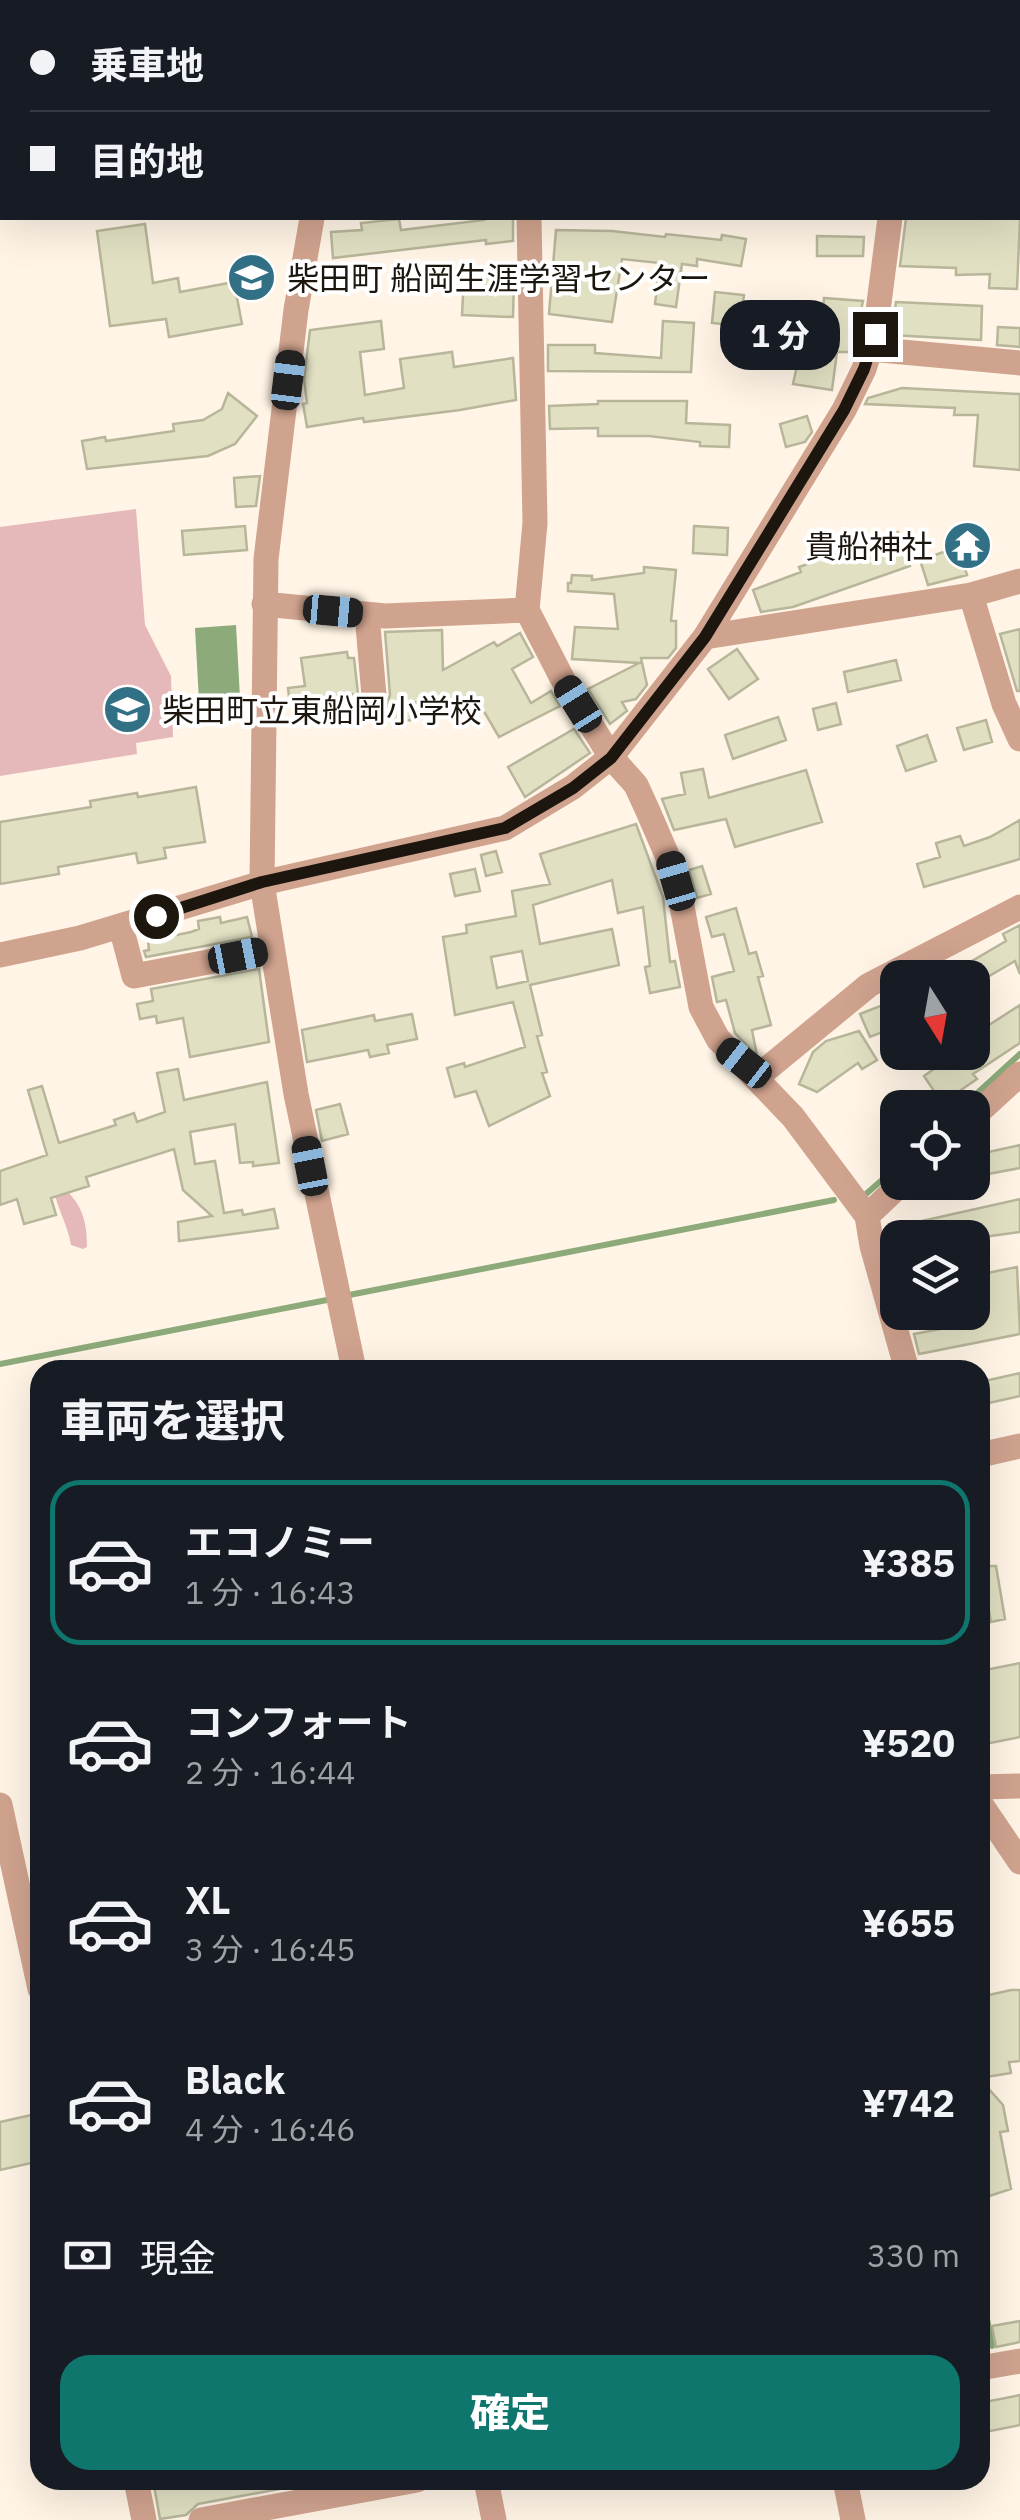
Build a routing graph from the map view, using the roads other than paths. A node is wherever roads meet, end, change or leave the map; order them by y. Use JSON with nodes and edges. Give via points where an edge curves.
{"nodes":[{"id":1,"x":312,"y":220,"type":"edge"},
{"id":2,"x":529,"y":220,"type":"edge"},
{"id":3,"x":890,"y":220,"type":"edge"},
{"id":4,"x":870,"y":349,"type":"junction"},
{"id":5,"x":1020,"y":364,"type":"edge"},
{"id":6,"x":1020,"y":581,"type":"edge"},
{"id":7,"x":971,"y":595,"type":"junction"},
{"id":8,"x":264,"y":604,"type":"junction"},
{"id":9,"x":526,"y":610,"type":"junction"},
{"id":10,"x":367,"y":614,"type":"junction"},
{"id":11,"x":705,"y":637,"type":"junction"},
{"id":12,"x":374,"y":696,"type":"dead end"},
{"id":13,"x":1020,"y":740,"type":"edge"},
{"id":14,"x":611,"y":758,"type":"junction"},
{"id":15,"x":262,"y":882,"type":"junction"},
{"id":16,"x":1020,"y":906,"type":"edge"},
{"id":17,"x":121,"y":927,"type":"junction"},
{"id":18,"x":272,"y":950,"type":"junction"},
{"id":19,"x":0,"y":954,"type":"edge"},
{"id":20,"x":1020,"y":1074,"type":"edge"},
{"id":21,"x":758,"y":1077,"type":"junction"},
{"id":22,"x":990,"y":1102,"type":"edge"},
{"id":23,"x":884,"y":1200,"type":"edge"},
{"id":24,"x":867,"y":1216,"type":"junction"},
{"id":25,"x":352,"y":1360,"type":"edge"},
{"id":26,"x":904,"y":1360,"type":"edge"},
{"id":27,"x":1020,"y":1446,"type":"edge"},
{"id":28,"x":990,"y":1454,"type":"edge"},
{"id":29,"x":1020,"y":1786,"type":"edge"},
{"id":30,"x":990,"y":1787,"type":"edge"},
{"id":31,"x":0,"y":1805,"type":"edge"},
{"id":32,"x":990,"y":1818,"type":"edge"},
{"id":33,"x":1020,"y":1862,"type":"edge"},
{"id":34,"x":30,"y":1943,"type":"edge"},
{"id":35,"x":1020,"y":2361,"type":"edge"},
{"id":36,"x":990,"y":2366,"type":"edge"},
{"id":37,"x":138,"y":2490,"type":"edge"},
{"id":38,"x":363,"y":2490,"type":"edge"},
{"id":39,"x":488,"y":2490,"type":"edge"},
{"id":40,"x":846,"y":2490,"type":"edge"},
{"id":41,"x":144,"y":2520,"type":"edge"},
{"id":42,"x":201,"y":2520,"type":"edge"},
{"id":43,"x":494,"y":2520,"type":"edge"},
{"id":44,"x":852,"y":2520,"type":"edge"}],
"edges":[{"from":1,"to":8,"type":"street"},
{"from":2,"to":9,"type":"street","via":[[535,523]]},
{"from":3,"to":4,"type":"street"},
{"from":4,"to":5,"type":"street"},
{"from":4,"to":11,"type":"street","via":[[844,410]]},
{"from":6,"to":7,"type":"street"},
{"from":7,"to":11,"type":"street"},
{"from":7,"to":13,"type":"street"},
{"from":8,"to":10,"type":"street"},
{"from":8,"to":15,"type":"street"},
{"from":9,"to":10,"type":"street"},
{"from":9,"to":14,"type":"street"},
{"from":10,"to":12,"type":"street"},
{"from":11,"to":14,"type":"street"},
{"from":14,"to":15,"type":"street","via":[[505,828]]},
{"from":14,"to":21,"type":"street","via":[[636,785],[670,862],[701,1008],[718,1040]]},
{"from":15,"to":17,"type":"street"},
{"from":15,"to":18,"type":"street"},
{"from":16,"to":21,"type":"street","via":[[868,985]]},
{"from":17,"to":18,"type":"street","via":[[134,976]]},
{"from":17,"to":19,"type":"street"},
{"from":18,"to":25,"type":"street"},
{"from":20,"to":22,"type":"street"},
{"from":21,"to":24,"type":"street"},
{"from":23,"to":24,"type":"street"},
{"from":24,"to":26,"type":"street"},
{"from":27,"to":28,"type":"street"},
{"from":29,"to":30,"type":"street"},
{"from":31,"to":34,"type":"street"},
{"from":32,"to":33,"type":"street"},
{"from":35,"to":36,"type":"street"},
{"from":37,"to":41,"type":"street"},
{"from":38,"to":42,"type":"street"},
{"from":39,"to":43,"type":"street"},
{"from":40,"to":44,"type":"street"}]}
